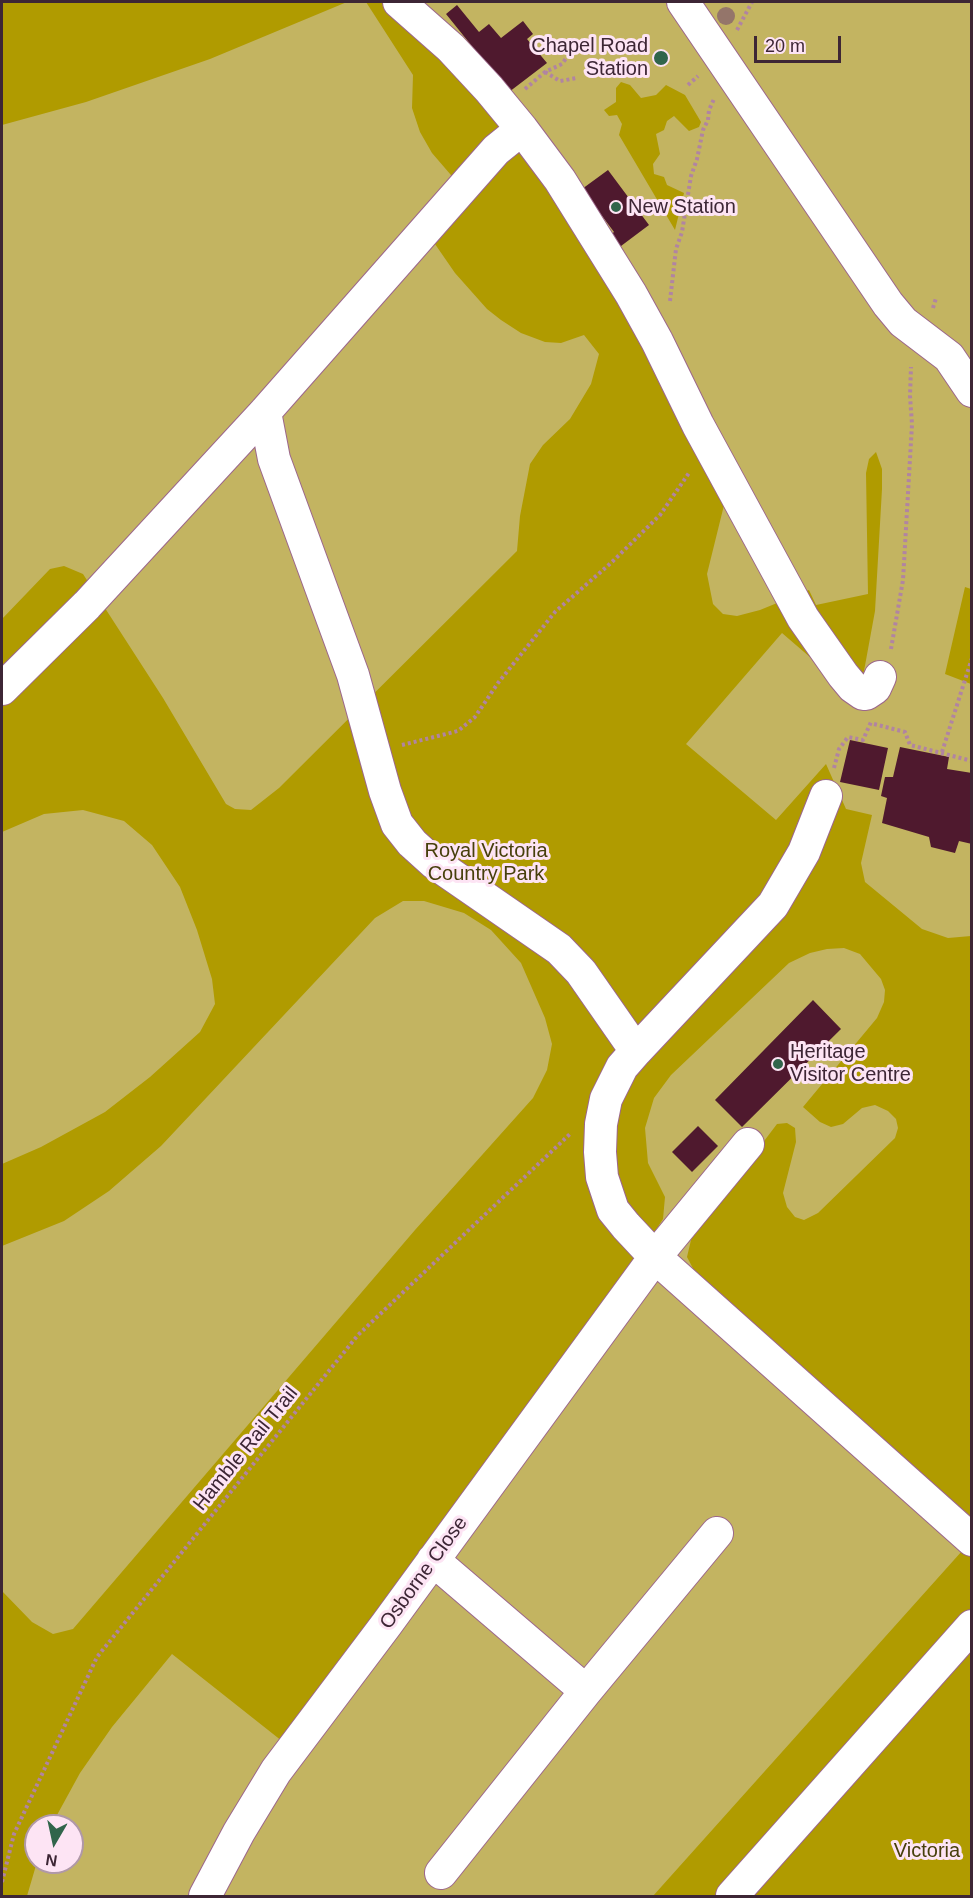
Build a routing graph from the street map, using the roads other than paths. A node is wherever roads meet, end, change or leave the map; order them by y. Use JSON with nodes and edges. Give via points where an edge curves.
{"nodes":[{"id":1,"x":399,"y":2,"type":"edge"},
{"id":2,"x":683,"y":2,"type":"edge"},
{"id":3,"x":513,"y":118,"type":"junction"},
{"id":4,"x":972,"y":391,"type":"edge"},
{"id":5,"x":265,"y":412,"type":"junction"},
{"id":6,"x":880,"y":677,"type":"road end"},
{"id":7,"x":2,"y":689,"type":"edge"},
{"id":8,"x":826,"y":796,"type":"road end"},
{"id":9,"x":636,"y":1050,"type":"junction"},
{"id":10,"x":748,"y":1144,"type":"dead end"},
{"id":11,"x":655,"y":1257,"type":"junction"},
{"id":12,"x":717,"y":1533,"type":"dead end"},
{"id":13,"x":972,"y":1540,"type":"edge"},
{"id":14,"x":433,"y":1560,"type":"junction"},
{"id":15,"x":972,"y":1626,"type":"edge"},
{"id":16,"x":586,"y":1691,"type":"junction"},
{"id":17,"x":441,"y":1873,"type":"dead end"},
{"id":18,"x":205,"y":1896,"type":"edge"},
{"id":19,"x":732,"y":1896,"type":"edge"}],
"edges":[{"from":1,"to":3,"type":"lane","via":[[451,48]]},
{"from":2,"to":4,"type":"lane","via":[[896,315],[949,357]]},
{"from":3,"to":5,"type":"lane","via":[[496,150]]},
{"from":3,"to":6,"type":"lane","via":[[560,180],[631,294],[803,618],[853,687],[866,694],[875,688]]},
{"from":5,"to":7,"type":"lane","via":[[87,605]]},
{"from":5,"to":9,"type":"lane","via":[[274,459],[353,675],[398,824],[433,862],[559,949],[581,972]]},
{"from":8,"to":9,"type":"lane","via":[[804,852],[773,905]]},
{"from":9,"to":11,"type":"lane","via":[[606,1099],[601,1124],[601,1168],[613,1210]]},
{"from":10,"to":11,"type":"lane","name":"Osborne Close"},
{"from":11,"to":13,"type":"lane"},
{"from":11,"to":14,"type":"lane","name":"Osborne Close"},
{"from":12,"to":16,"type":"lane"},
{"from":14,"to":16,"type":"lane"},
{"from":14,"to":18,"type":"lane","name":"Osborne Close","via":[[276,1771]]},
{"from":15,"to":19,"type":"lane"},
{"from":16,"to":17,"type":"lane"}]}
